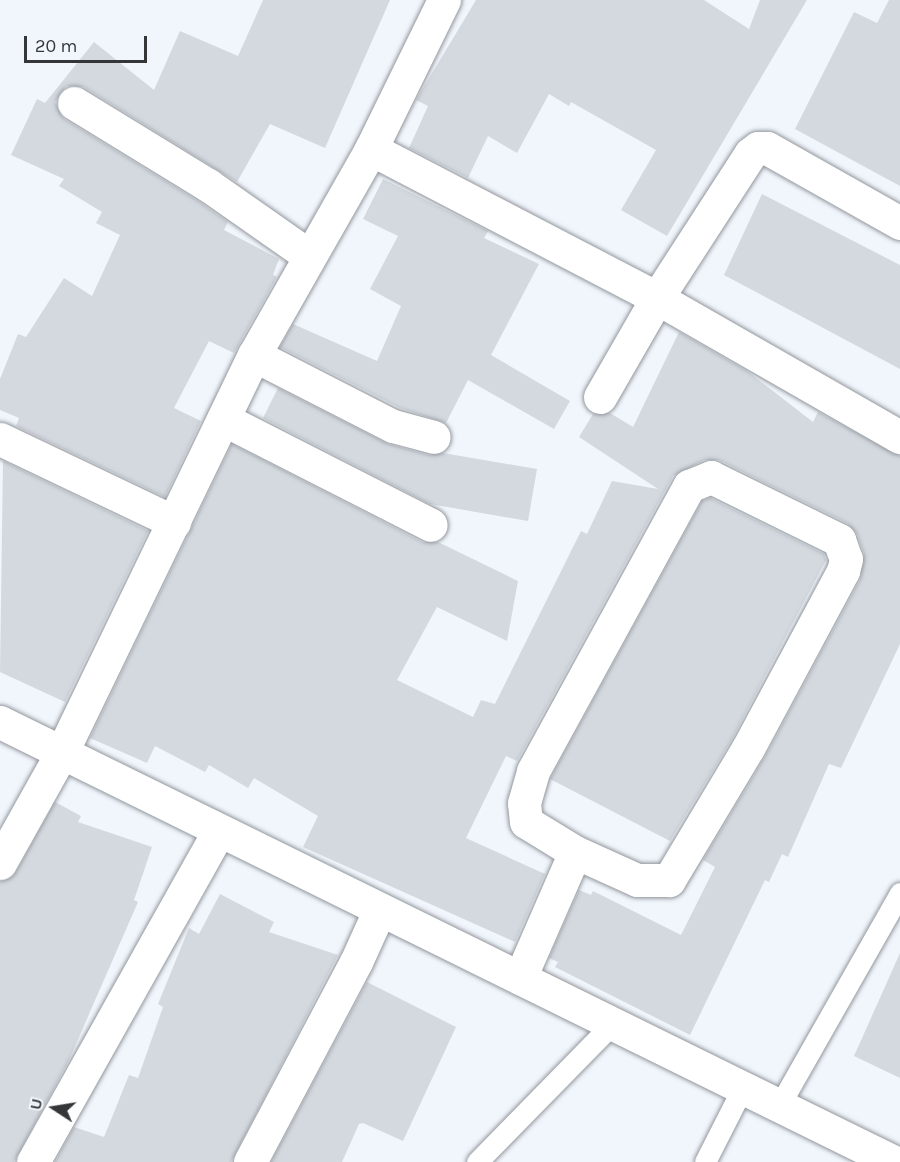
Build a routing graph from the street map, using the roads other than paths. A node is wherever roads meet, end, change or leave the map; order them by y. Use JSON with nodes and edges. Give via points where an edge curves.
{"nodes":[{"id":1,"x":444,"y":0,"type":"edge"},
{"id":2,"x":74,"y":103,"type":"dead end"},
{"id":3,"x":371,"y":149,"type":"junction"},
{"id":4,"x":900,"y":223,"type":"edge"},
{"id":5,"x":308,"y":255,"type":"junction"},
{"id":6,"x":657,"y":298,"type":"junction"},
{"id":7,"x":254,"y":355,"type":"junction"},
{"id":8,"x":600,"y":397,"type":"dead end"},
{"id":9,"x":223,"y":419,"type":"junction"},
{"id":10,"x":434,"y":437,"type":"dead end"},
{"id":11,"x":900,"y":437,"type":"edge"},
{"id":12,"x":0,"y":439,"type":"edge"},
{"id":13,"x":174,"y":522,"type":"junction"},
{"id":14,"x":431,"y":525,"type":"dead end"},
{"id":15,"x":0,"y":722,"type":"edge"},
{"id":16,"x":61,"y":754,"type":"junction"},
{"id":17,"x":219,"y":831,"type":"junction"},
{"id":18,"x":575,"y":852,"type":"junction"},
{"id":19,"x":0,"y":863,"type":"edge"},
{"id":20,"x":900,"y":893,"type":"edge"},
{"id":21,"x":379,"y":911,"type":"junction"},
{"id":22,"x":520,"y":978,"type":"junction"},
{"id":23,"x":612,"y":1024,"type":"junction"},
{"id":24,"x":742,"y":1089,"type":"junction"},
{"id":25,"x":779,"y":1106,"type":"junction"},
{"id":26,"x":33,"y":1162,"type":"edge"},
{"id":27,"x":250,"y":1162,"type":"edge"},
{"id":28,"x":477,"y":1162,"type":"edge"},
{"id":29,"x":705,"y":1162,"type":"edge"},
{"id":30,"x":894,"y":1162,"type":"edge"}],
"edges":[{"from":1,"to":3,"type":"street"},
{"from":2,"to":5,"type":"street","via":[[208,185]]},
{"from":3,"to":5,"type":"street"},
{"from":3,"to":6,"type":"street"},
{"from":4,"to":6,"type":"street","via":[[767,148],[758,148],[750,154]]},
{"from":5,"to":7,"type":"street"},
{"from":6,"to":8,"type":"street"},
{"from":6,"to":11,"type":"street"},
{"from":7,"to":9,"type":"street"},
{"from":7,"to":10,"type":"street","via":[[393,426]]},
{"from":9,"to":13,"type":"street"},
{"from":9,"to":14,"type":"street"},
{"from":12,"to":13,"type":"street"},
{"from":13,"to":16,"type":"street"},
{"from":15,"to":16,"type":"street"},
{"from":16,"to":17,"type":"street"},
{"from":16,"to":19,"type":"street"},
{"from":17,"to":21,"type":"street"},
{"from":17,"to":26,"type":"street"},
{"from":18,"to":18,"type":"street","via":[[526,822],[524,803],[533,771],[689,486],[711,477],[839,540],[846,559],[843,571],[748,748],[669,880],[637,880]]},
{"from":18,"to":22,"type":"street"},
{"from":20,"to":25,"type":"lane"},
{"from":21,"to":22,"type":"street"},
{"from":21,"to":27,"type":"street"},
{"from":22,"to":23,"type":"street"},
{"from":23,"to":24,"type":"street"},
{"from":23,"to":28,"type":"lane"},
{"from":24,"to":25,"type":"street"},
{"from":24,"to":29,"type":"lane"},
{"from":25,"to":30,"type":"street"}]}
